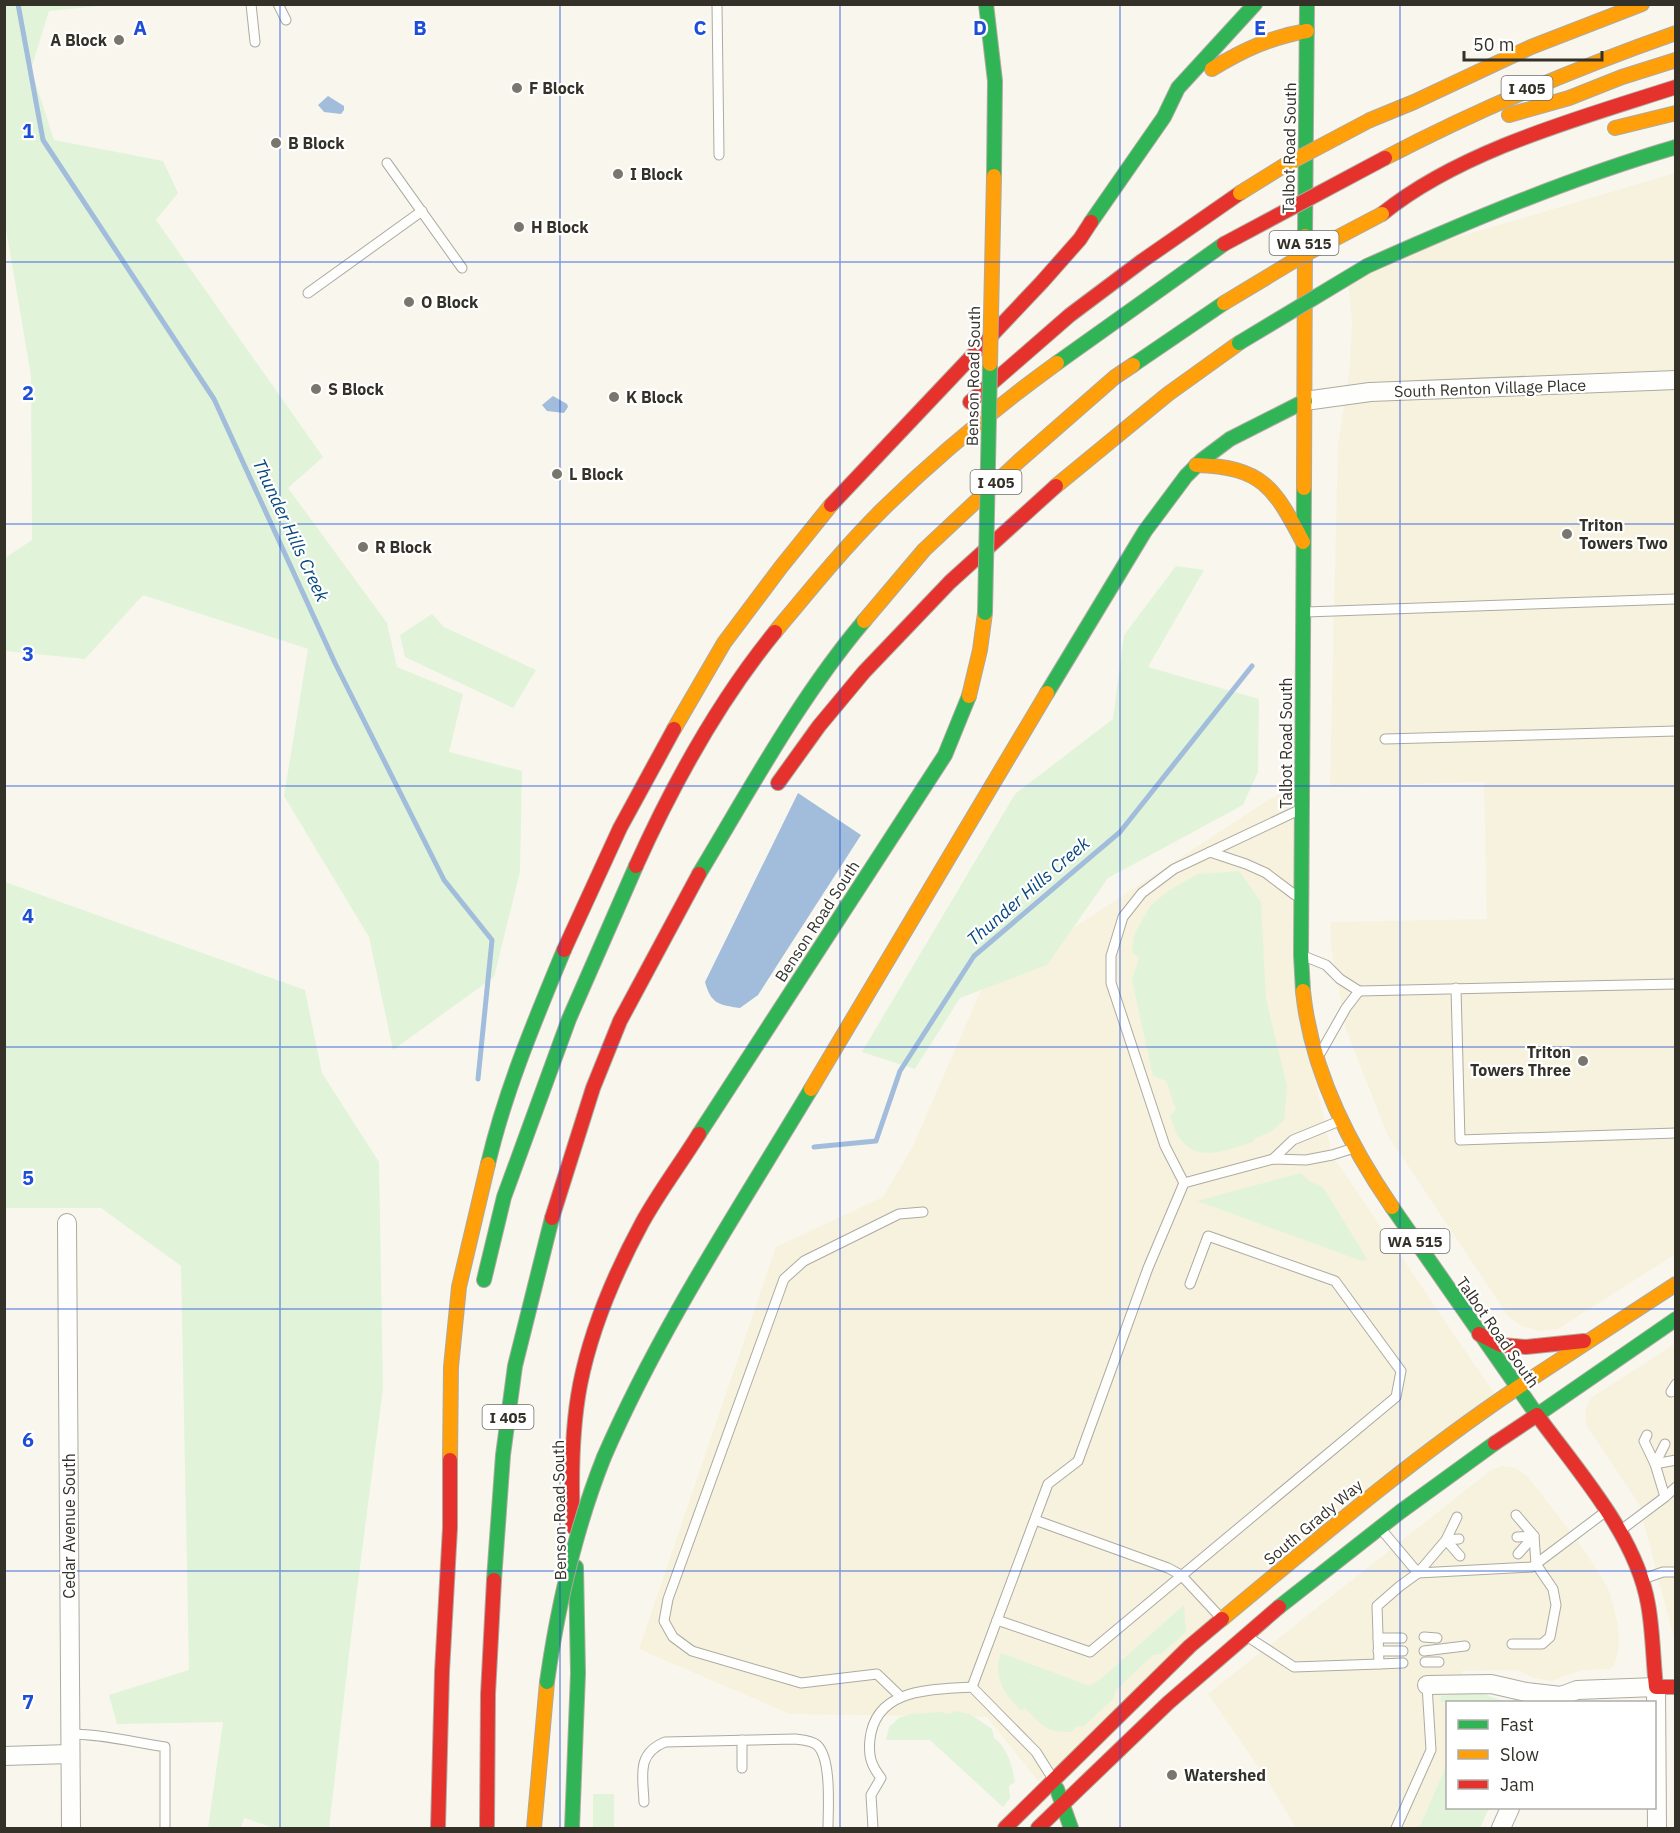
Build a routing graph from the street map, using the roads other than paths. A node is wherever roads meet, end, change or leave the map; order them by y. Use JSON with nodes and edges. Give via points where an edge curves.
{"nodes":[{"id":1,"x":251,"y":4,"type":"edge"},
{"id":2,"x":278,"y":4,"type":"edge"},
{"id":3,"x":717,"y":4,"type":"edge"},
{"id":4,"x":986,"y":4,"type":"edge"},
{"id":5,"x":1255,"y":4,"type":"edge"},
{"id":6,"x":1307,"y":4,"type":"edge"},
{"id":7,"x":1642,"y":4,"type":"edge"},
{"id":8,"x":286,"y":20,"type":"dead end"},
{"id":9,"x":1307,"y":31,"type":"junction"},
{"id":10,"x":1676,"y":33,"type":"edge"},
{"id":11,"x":255,"y":42,"type":"dead end"},
{"id":12,"x":1676,"y":60,"type":"edge"},
{"id":13,"x":1676,"y":87,"type":"edge"},
{"id":14,"x":1676,"y":112,"type":"edge"},
{"id":15,"x":1164,"y":117,"type":"junction"},
{"id":16,"x":1600,"y":134,"type":"dead end"},
{"id":17,"x":1418,"y":141,"type":"junction"},
{"id":18,"x":1676,"y":147,"type":"edge"},
{"id":19,"x":719,"y":155,"type":"dead end"},
{"id":20,"x":387,"y":163,"type":"dead end"},
{"id":21,"x":1437,"y":193,"type":"dead end"},
{"id":22,"x":422,"y":211,"type":"junction"},
{"id":23,"x":1382,"y":214,"type":"junction"},
{"id":24,"x":462,"y":268,"type":"dead end"},
{"id":25,"x":309,"y":293,"type":"dead end"},
{"id":26,"x":1676,"y":380,"type":"edge"},
{"id":27,"x":1305,"y":401,"type":"junction"},
{"id":28,"x":961,"y":412,"type":"dead end"},
{"id":29,"x":917,"y":459,"type":"dead end"},
{"id":30,"x":1196,"y":465,"type":"junction"},
{"id":31,"x":880,"y":512,"type":"junction"},
{"id":32,"x":1304,"y":542,"type":"junction"},
{"id":33,"x":1676,"y":600,"type":"edge"},
{"id":34,"x":1303,"y":612,"type":"junction"},
{"id":35,"x":1676,"y":731,"type":"edge"},
{"id":36,"x":1385,"y":739,"type":"dead end"},
{"id":37,"x":772,"y":792,"type":"dead end"},
{"id":38,"x":1302,"y":809,"type":"junction"},
{"id":39,"x":1210,"y":852,"type":"junction"},
{"id":40,"x":1301,"y":900,"type":"junction"},
{"id":41,"x":1301,"y":955,"type":"junction"},
{"id":42,"x":667,"y":961,"type":"dead end"},
{"id":43,"x":1676,"y":984,"type":"edge"},
{"id":44,"x":1456,"y":988,"type":"junction"},
{"id":45,"x":1359,"y":991,"type":"junction"},
{"id":46,"x":620,"y":1022,"type":"junction"},
{"id":47,"x":1316,"y":1059,"type":"junction"},
{"id":48,"x":1341,"y":1120,"type":"junction"},
{"id":49,"x":1676,"y":1133,"type":"edge"},
{"id":50,"x":1353,"y":1148,"type":"junction"},
{"id":51,"x":1273,"y":1159,"type":"junction"},
{"id":52,"x":1184,"y":1183,"type":"junction"},
{"id":53,"x":923,"y":1212,"type":"dead end"},
{"id":54,"x":67,"y":1223,"type":"dead end"},
{"id":55,"x":1190,"y":1284,"type":"dead end"},
{"id":56,"x":1676,"y":1284,"type":"edge"},
{"id":57,"x":480,"y":1298,"type":"dead end"},
{"id":58,"x":1676,"y":1319,"type":"edge"},
{"id":59,"x":1479,"y":1334,"type":"junction"},
{"id":60,"x":1589,"y":1341,"type":"junction"},
{"id":61,"x":464,"y":1380,"type":"dead end"},
{"id":62,"x":1517,"y":1388,"type":"junction"},
{"id":63,"x":1537,"y":1415,"type":"junction"},
{"id":64,"x":1647,"y":1435,"type":"dead end"},
{"id":65,"x":1665,"y":1444,"type":"dead end"},
{"id":66,"x":1676,"y":1460,"type":"edge"},
{"id":67,"x":1655,"y":1464,"type":"junction"},
{"id":68,"x":1676,"y":1487,"type":"edge"},
{"id":69,"x":1665,"y":1497,"type":"junction"},
{"id":70,"x":1607,"y":1511,"type":"junction"},
{"id":71,"x":1516,"y":1515,"type":"dead end"},
{"id":72,"x":1457,"y":1517,"type":"dead end"},
{"id":73,"x":1035,"y":1520,"type":"junction"},
{"id":74,"x":1380,"y":1527,"type":"junction"},
{"id":75,"x":450,"y":1528,"type":"junction"},
{"id":76,"x":1619,"y":1531,"type":"junction"},
{"id":77,"x":1534,"y":1536,"type":"junction"},
{"id":78,"x":1517,"y":1537,"type":"dead end"},
{"id":79,"x":1458,"y":1539,"type":"dead end"},
{"id":80,"x":1446,"y":1540,"type":"junction"},
{"id":81,"x":1518,"y":1554,"type":"dead end"},
{"id":82,"x":1460,"y":1556,"type":"dead end"},
{"id":83,"x":1536,"y":1564,"type":"junction"},
{"id":84,"x":1676,"y":1572,"type":"edge"},
{"id":85,"x":1418,"y":1573,"type":"junction"},
{"id":86,"x":1181,"y":1575,"type":"junction"},
{"id":87,"x":1640,"y":1580,"type":"junction"},
{"id":88,"x":1222,"y":1619,"type":"junction"},
{"id":89,"x":997,"y":1620,"type":"junction"},
{"id":90,"x":1245,"y":1635,"type":"junction"},
{"id":91,"x":1378,"y":1638,"type":"junction"},
{"id":92,"x":1402,"y":1638,"type":"dead end"},
{"id":93,"x":1424,"y":1638,"type":"dead end"},
{"id":94,"x":1437,"y":1638,"type":"dead end"},
{"id":95,"x":1651,"y":1640,"type":"junction"},
{"id":96,"x":1512,"y":1644,"type":"dead end"},
{"id":97,"x":1465,"y":1646,"type":"dead end"},
{"id":98,"x":1378,"y":1651,"type":"junction"},
{"id":99,"x":1403,"y":1651,"type":"dead end"},
{"id":100,"x":1424,"y":1651,"type":"dead end"},
{"id":101,"x":1666,"y":1656,"type":"dead end"},
{"id":102,"x":1425,"y":1662,"type":"dead end"},
{"id":103,"x":1438,"y":1662,"type":"dead end"},
{"id":104,"x":1403,"y":1663,"type":"dead end"},
{"id":105,"x":1379,"y":1664,"type":"junction"},
{"id":106,"x":1427,"y":1684,"type":"joint"},
{"id":107,"x":972,"y":1687,"type":"junction"},
{"id":108,"x":1656,"y":1687,"type":"junction"},
{"id":109,"x":1676,"y":1687,"type":"edge"},
{"id":110,"x":901,"y":1697,"type":"junction"},
{"id":111,"x":1559,"y":1699,"type":"edge"},
{"id":112,"x":1656,"y":1701,"type":"edge"},
{"id":113,"x":70,"y":1734,"type":"junction"},
{"id":114,"x":742,"y":1740,"type":"junction"},
{"id":115,"x":70,"y":1754,"type":"junction"},
{"id":116,"x":4,"y":1756,"type":"edge"},
{"id":117,"x":742,"y":1768,"type":"dead end"},
{"id":118,"x":1054,"y":1781,"type":"junction"},
{"id":119,"x":1656,"y":1790,"type":"edge"},
{"id":120,"x":644,"y":1802,"type":"dead end"},
{"id":121,"x":1063,"y":1803,"type":"junction"},
{"id":122,"x":1510,"y":1809,"type":"edge"},
{"id":123,"x":71,"y":1828,"type":"edge"},
{"id":124,"x":165,"y":1828,"type":"edge"},
{"id":125,"x":438,"y":1828,"type":"edge"},
{"id":126,"x":487,"y":1828,"type":"edge"},
{"id":127,"x":534,"y":1828,"type":"edge"},
{"id":128,"x":572,"y":1828,"type":"edge"},
{"id":129,"x":828,"y":1828,"type":"edge"},
{"id":130,"x":873,"y":1828,"type":"edge"},
{"id":131,"x":1005,"y":1828,"type":"edge"},
{"id":132,"x":1038,"y":1828,"type":"edge"},
{"id":133,"x":1071,"y":1828,"type":"edge"},
{"id":134,"x":1396,"y":1828,"type":"edge"},
{"id":135,"x":1501,"y":1828,"type":"edge"},
{"id":136,"x":1657,"y":1828,"type":"edge"}],
"edges":[{"from":1,"to":11,"type":"lane"},
{"from":2,"to":8,"type":"lane"},
{"from":3,"to":19,"type":"lane"},
{"from":4,"to":128,"type":"main road","name":"Benson Road South","bridge":true,"via":[[996,92],[985,613],[980,659],[958,728],[945,754],[643,1221],[597,1326],[584,1368],[572,1460],[578,1673]]},
{"from":5,"to":15,"type":"main road","via":[[1178,88]]},
{"from":6,"to":9,"type":"main road","name":"Talbot Road South","number":"WA 515"},
{"from":7,"to":28,"type":"main road","bridge":true,"via":[[1531,47],[1303,155],[1240,193],[1135,266],[1027,351]]},
{"from":9,"to":15,"type":"main road","via":[[1250,46],[1209,70]]},
{"from":9,"to":27,"type":"main road","name":"Talbot Road South","number":"WA 515"},
{"from":10,"to":17,"type":"main road","number":"I 405","via":[[1545,80]]},
{"from":12,"to":17,"type":"main road","via":[[1569,98]]},
{"from":13,"to":23,"type":"main road","via":[[1484,155],[1405,194]]},
{"from":14,"to":16,"type":"main road"},
{"from":15,"to":75,"type":"main road","via":[[1080,239],[837,498],[781,567],[724,644],[620,828],[534,1021],[490,1152],[459,1287],[451,1367]]},
{"from":17,"to":31,"type":"main road","number":"I 405","bridge":true,"via":[[1224,244],[1025,386],[945,451]]},
{"from":18,"to":37,"type":"main road","bridge":true,"via":[[1518,200],[1367,266],[1239,343],[1092,455],[950,582],[864,672]]},
{"from":20,"to":22,"type":"lane"},
{"from":21,"to":23,"type":"main road"},
{"from":22,"to":24,"type":"lane"},
{"from":22,"to":25,"type":"lane"},
{"from":23,"to":46,"type":"main road","number":"I 405","bridge":true,"via":[[1270,273],[1115,377],[924,550],[853,634],[774,750],[697,878]]},
{"from":26,"to":27,"type":"street","name":"South Renton Village Place","via":[[1370,392]]},
{"from":27,"to":30,"type":"main road","via":[[1219,446]]},
{"from":27,"to":32,"type":"main road","name":"Talbot Road South","number":"WA 515"},
{"from":29,"to":31,"type":"main road"},
{"from":30,"to":32,"type":"main road","via":[[1227,466],[1258,477],[1283,504]]},
{"from":30,"to":127,"type":"main road","bridge":true,"via":[[1172,491],[1109,590],[664,1334],[627,1404],[603,1457],[569,1562],[547,1682]]},
{"from":31,"to":57,"type":"main road","number":"I 405","via":[[771,637],[725,701],[663,805],[569,1019],[504,1197]]},
{"from":32,"to":34,"type":"main road","name":"Talbot Road South","number":"WA 515"},
{"from":33,"to":34,"type":"lane"},
{"from":34,"to":38,"type":"main road","name":"Talbot Road South","number":"WA 515"},
{"from":35,"to":36,"type":"lane"},
{"from":38,"to":39,"type":"lane"},
{"from":38,"to":40,"type":"main road","name":"Talbot Road South","number":"WA 515"},
{"from":39,"to":40,"type":"lane","via":[[1266,873]]},
{"from":39,"to":52,"type":"lane","via":[[1174,869],[1142,893],[1123,918],[1111,956],[1111,983],[1165,1146]]},
{"from":40,"to":41,"type":"main road","name":"Talbot Road South","number":"WA 515"},
{"from":41,"to":45,"type":"lane","via":[[1326,965]]},
{"from":41,"to":47,"type":"main road","name":"Talbot Road South","number":"WA 515","via":[[1307,1018]]},
{"from":42,"to":46,"type":"main road"},
{"from":43,"to":44,"type":"lane"},
{"from":44,"to":45,"type":"lane"},
{"from":44,"to":49,"type":"lane","via":[[1460,1140]]},
{"from":45,"to":47,"type":"lane"},
{"from":46,"to":126,"type":"main road","number":"I 405","via":[[593,1088],[562,1184],[515,1366],[495,1557]]},
{"from":47,"to":48,"type":"main road","name":"Talbot Road South","number":"WA 515"},
{"from":48,"to":50,"type":"main road","name":"Talbot Road South","number":"WA 515"},
{"from":48,"to":51,"type":"lane","via":[[1293,1140]]},
{"from":50,"to":51,"type":"lane","via":[[1306,1160]]},
{"from":50,"to":59,"type":"main road","name":"Talbot Road South","number":"WA 515"},
{"from":51,"to":52,"type":"lane"},
{"from":52,"to":73,"type":"lane","via":[[1145,1275],[1078,1461],[1048,1484]]},
{"from":53,"to":110,"type":"lane","via":[[888,1219],[804,1261],[784,1279],[668,1599],[664,1621],[673,1637],[692,1651],[801,1683],[877,1674]]},
{"from":54,"to":113,"type":"street","name":"Cedar Avenue South"},
{"from":55,"to":86,"type":"lane","via":[[1208,1236],[1335,1281],[1401,1371],[1396,1397]]},
{"from":56,"to":60,"type":"main road","name":"South Grady Way"},
{"from":58,"to":63,"type":"main road"},
{"from":59,"to":60,"type":"main road","via":[[1501,1345],[1526,1347]]},
{"from":59,"to":62,"type":"main road","name":"Talbot Road South","number":"WA 515"},
{"from":60,"to":62,"type":"main road","name":"South Grady Way"},
{"from":61,"to":75,"type":"main road","number":"I 405"},
{"from":62,"to":63,"type":"main road","name":"Talbot Road South","number":"WA 515"},
{"from":62,"to":88,"type":"main road","name":"South Grady Way","via":[[1378,1490]]},
{"from":63,"to":70,"type":"main road","name":"Talbot Road South"},
{"from":63,"to":74,"type":"main road"},
{"from":64,"to":67,"type":"lane","via":[[1644,1441]]},
{"from":65,"to":67,"type":"lane"},
{"from":66,"to":67,"type":"lane"},
{"from":67,"to":69,"type":"lane"},
{"from":68,"to":69,"type":"lane"},
{"from":69,"to":76,"type":"lane"},
{"from":70,"to":76,"type":"main road","name":"Talbot Road South"},
{"from":70,"to":83,"type":"lane"},
{"from":71,"to":77,"type":"lane"},
{"from":72,"to":80,"type":"lane"},
{"from":73,"to":86,"type":"lane"},
{"from":73,"to":89,"type":"lane"},
{"from":74,"to":85,"type":"lane"},
{"from":74,"to":90,"type":"main road"},
{"from":75,"to":125,"type":"main road","number":"I 405"},
{"from":76,"to":87,"type":"main road","name":"Talbot Road South"},
{"from":77,"to":78,"type":"lane"},
{"from":77,"to":81,"type":"lane"},
{"from":77,"to":83,"type":"lane"},
{"from":79,"to":80,"type":"lane"},
{"from":80,"to":82,"type":"lane"},
{"from":80,"to":85,"type":"lane"},
{"from":83,"to":85,"type":"lane"},
{"from":83,"to":96,"type":"lane","via":[[1553,1589],[1556,1605],[1550,1637],[1542,1644]]},
{"from":84,"to":87,"type":"lane"},
{"from":85,"to":91,"type":"lane","via":[[1377,1606]]},
{"from":86,"to":88,"type":"lane"},
{"from":86,"to":89,"type":"lane","via":[[1090,1652]]},
{"from":87,"to":95,"type":"main road","name":"Talbot Road South","via":[[1648,1603]]},
{"from":88,"to":118,"type":"main road","name":"South Grady Way"},
{"from":89,"to":107,"type":"lane"},
{"from":90,"to":105,"type":"lane","via":[[1294,1667]]},
{"from":90,"to":121,"type":"main road"},
{"from":91,"to":92,"type":"lane"},
{"from":91,"to":98,"type":"lane"},
{"from":93,"to":94,"type":"lane"},
{"from":95,"to":101,"type":"main road"},
{"from":95,"to":108,"type":"main road","name":"Talbot Road South"},
{"from":97,"to":100,"type":"lane"},
{"from":98,"to":99,"type":"lane"},
{"from":98,"to":105,"type":"lane"},
{"from":102,"to":103,"type":"lane"},
{"from":104,"to":105,"type":"lane"},
{"from":106,"to":111,"type":"street","via":[[1491,1684]]},
{"from":106,"to":134,"type":"lane","via":[[1431,1750]]},
{"from":107,"to":110,"type":"lane","via":[[914,1692]]},
{"from":107,"to":118,"type":"lane","via":[[1036,1752]]},
{"from":108,"to":109,"type":"main road"},
{"from":108,"to":111,"type":"street","via":[[1577,1690]]},
{"from":108,"to":112,"type":"street"},
{"from":110,"to":130,"type":"lane","via":[[890,1702],[872,1726],[869,1753],[881,1778],[871,1795]]},
{"from":113,"to":115,"type":"street","name":"Cedar Avenue South"},
{"from":113,"to":124,"type":"lane","via":[[96,1734],[165,1747]]},
{"from":114,"to":117,"type":"lane"},
{"from":114,"to":120,"type":"lane","via":[[665,1742],[655,1746],[644,1760]]},
{"from":114,"to":129,"type":"lane","via":[[795,1739],[817,1745],[827,1770]]},
{"from":115,"to":116,"type":"street"},
{"from":115,"to":123,"type":"street","name":"Cedar Avenue South"},
{"from":118,"to":121,"type":"main road"},
{"from":118,"to":131,"type":"main road","name":"South Grady Way"},
{"from":119,"to":136,"type":"street"},
{"from":121,"to":132,"type":"main road"},
{"from":121,"to":133,"type":"main road"},
{"from":122,"to":135,"type":"street"}]}
